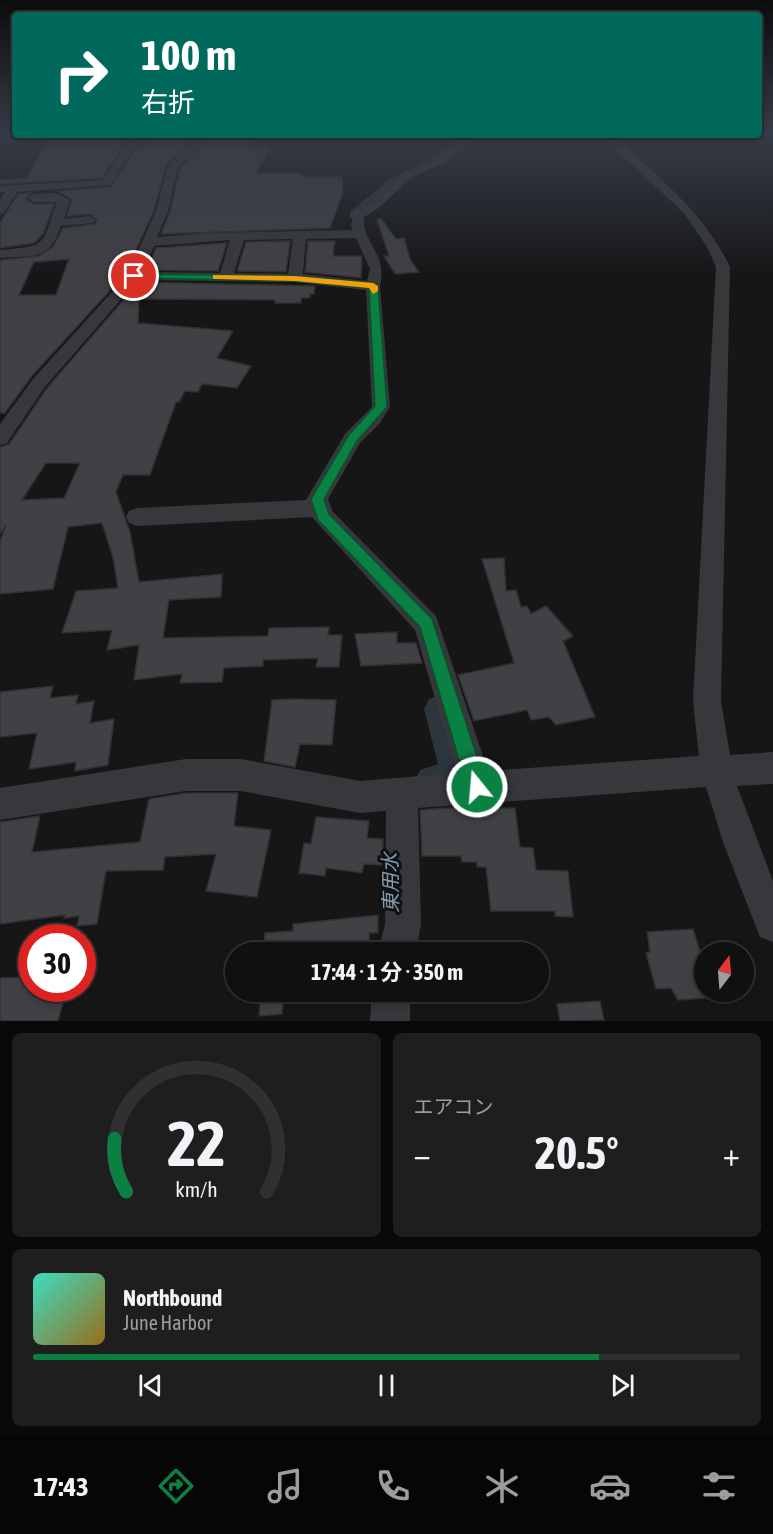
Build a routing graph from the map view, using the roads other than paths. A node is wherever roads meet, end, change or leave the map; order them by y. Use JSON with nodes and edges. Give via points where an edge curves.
{"nodes":[{"id":1,"x":108,"y":182,"type":"edge"},
{"id":2,"x":168,"y":182,"type":"edge"},
{"id":3,"x":399,"y":182,"type":"edge"},
{"id":4,"x":657,"y":182,"type":"edge"},
{"id":5,"x":5,"y":197,"type":"edge"},
{"id":6,"x":89,"y":220,"type":"dead end"},
{"id":7,"x":56,"y":223,"type":"junction"},
{"id":8,"x":361,"y":234,"type":"junction"},
{"id":9,"x":238,"y":237,"type":"junction"},
{"id":10,"x":300,"y":237,"type":"junction"},
{"id":11,"x":150,"y":242,"type":"junction"},
{"id":12,"x":0,"y":254,"type":"edge"},
{"id":13,"x":134,"y":276,"type":"junction"},
{"id":14,"x":226,"y":277,"type":"junction"},
{"id":15,"x":295,"y":278,"type":"junction"},
{"id":16,"x":373,"y":286,"type":"junction"},
{"id":17,"x":0,"y":438,"type":"edge"},
{"id":18,"x":320,"y":508,"type":"junction"},
{"id":19,"x":137,"y":517,"type":"dead end"},
{"id":20,"x":773,"y":768,"type":"edge"},
{"id":21,"x":716,"y":772,"type":"junction"},
{"id":22,"x":477,"y":787,"type":"junction"},
{"id":23,"x":402,"y":794,"type":"junction"},
{"id":24,"x":0,"y":804,"type":"edge"},
{"id":25,"x":773,"y":924,"type":"edge"},
{"id":26,"x":399,"y":942,"type":"edge"},
{"id":27,"x":391,"y":1002,"type":"edge"},
{"id":28,"x":390,"y":1021,"type":"edge"}],
"edges":[{"from":1,"to":5,"type":"street"},
{"from":2,"to":11,"type":"street"},
{"from":3,"to":8,"type":"street","via":[[378,205],[358,215]]},
{"from":4,"to":21,"type":"street","via":[[693,214],[713,242],[723,267],[707,701]]},
{"from":5,"to":7,"type":"street","via":[[64,200]]},
{"from":6,"to":7,"type":"street"},
{"from":7,"to":12,"type":"street","via":[[48,244],[36,251]]},
{"from":8,"to":10,"type":"street"},
{"from":8,"to":16,"type":"street","via":[[377,269]]},
{"from":9,"to":10,"type":"street"},
{"from":9,"to":11,"type":"street"},
{"from":9,"to":14,"type":"street"},
{"from":10,"to":15,"type":"street"},
{"from":11,"to":13,"type":"street"},
{"from":13,"to":14,"type":"street"},
{"from":13,"to":17,"type":"street","via":[[39,383]]},
{"from":14,"to":15,"type":"street"},
{"from":15,"to":16,"type":"street"},
{"from":16,"to":18,"type":"street","via":[[381,407],[352,439],[317,499]]},
{"from":18,"to":19,"type":"street"},
{"from":18,"to":22,"type":"street","via":[[323,516],[427,624]]},
{"from":20,"to":21,"type":"street"},
{"from":21,"to":22,"type":"street"},
{"from":21,"to":25,"type":"street","via":[[729,818]]},
{"from":22,"to":23,"type":"street"},
{"from":23,"to":24,"type":"street","via":[[360,797],[241,775],[186,775]]},
{"from":23,"to":26,"type":"street","via":[[403,924]]},
{"from":27,"to":28,"type":"street"}]}
